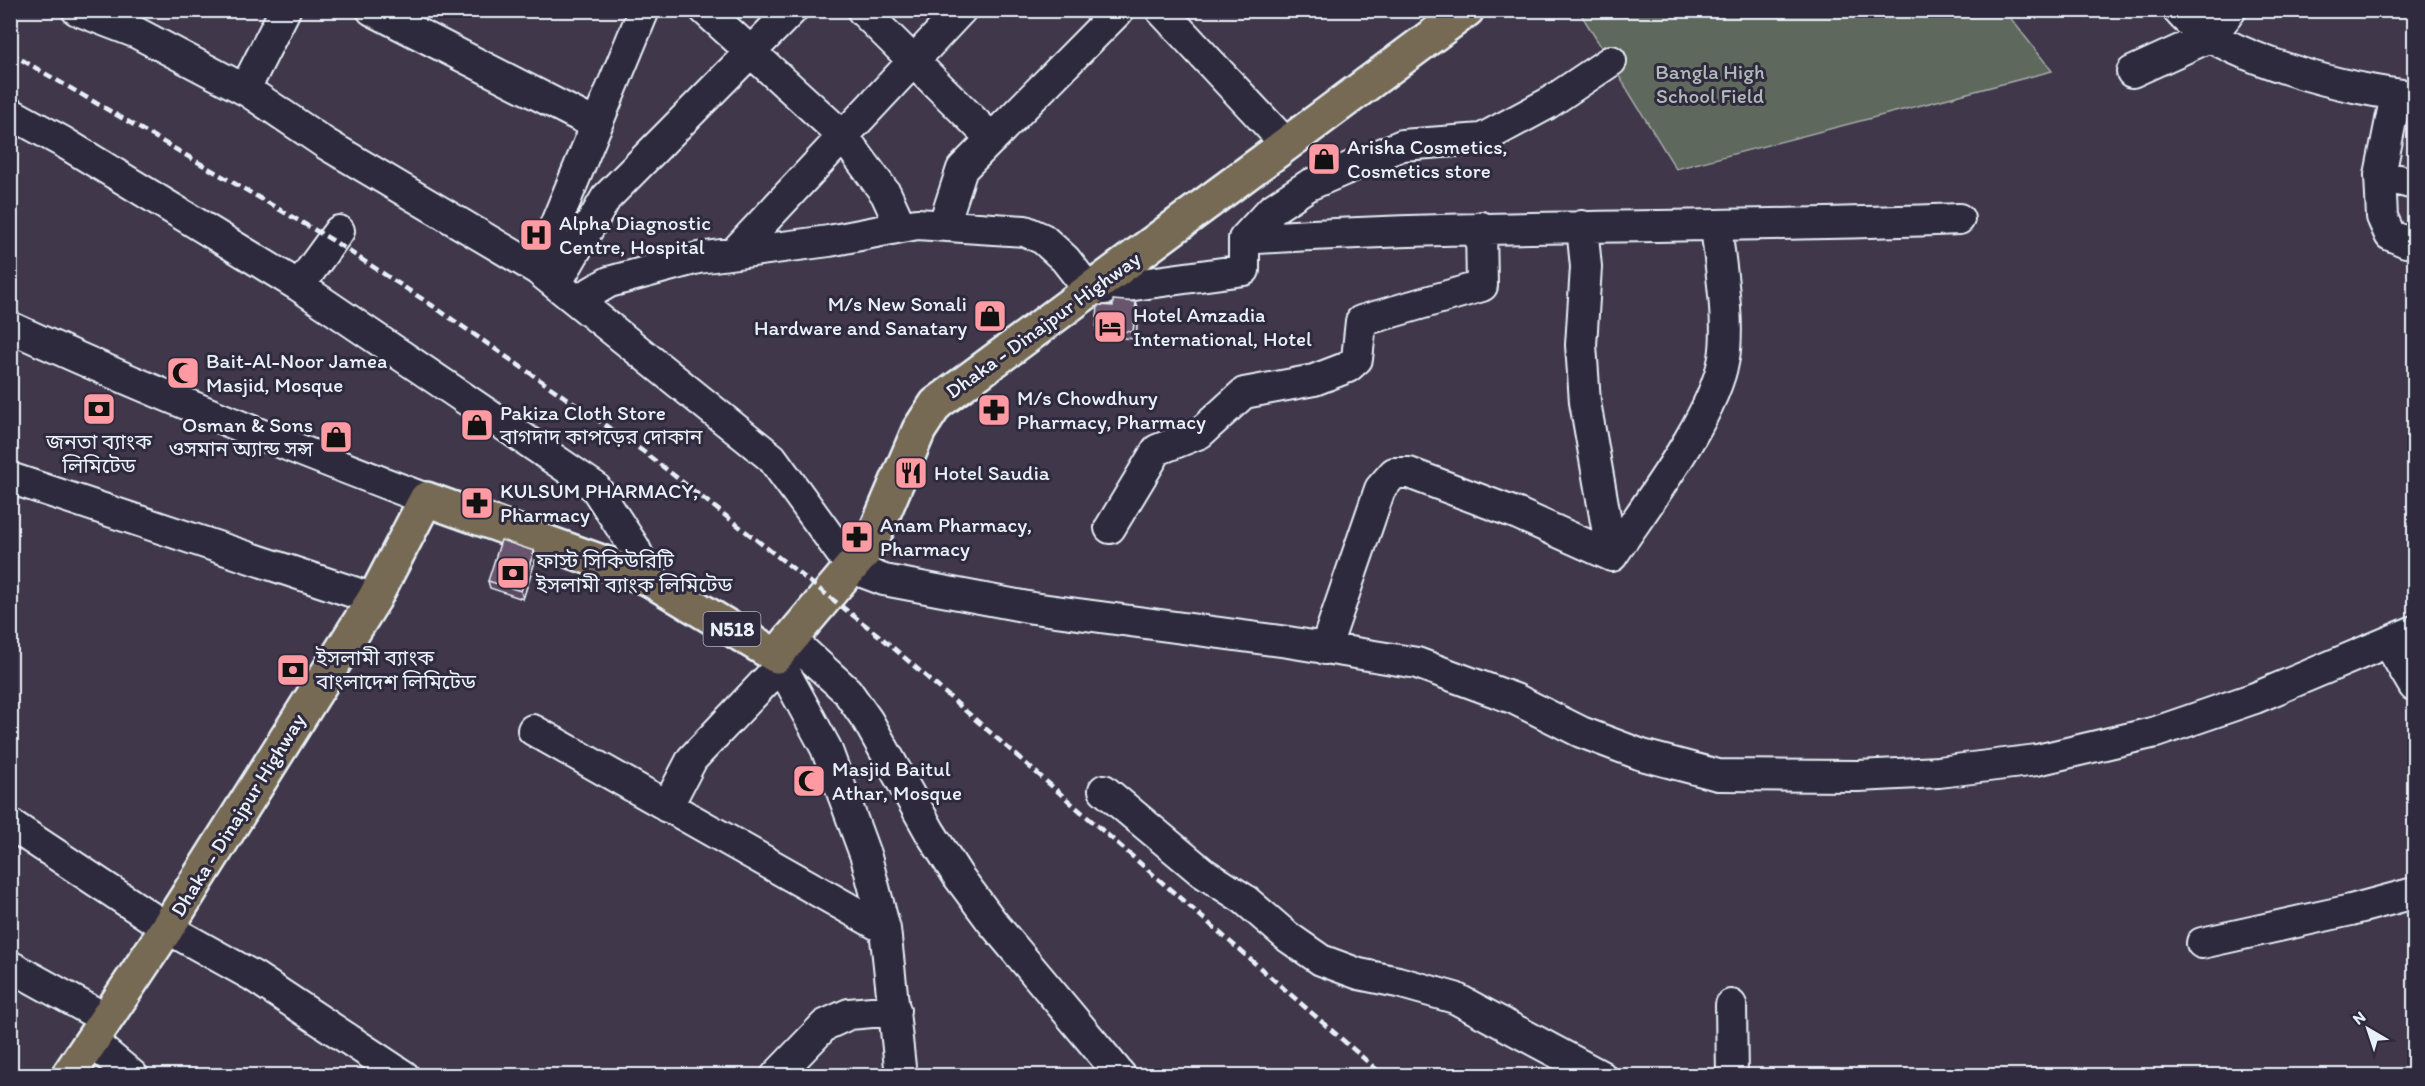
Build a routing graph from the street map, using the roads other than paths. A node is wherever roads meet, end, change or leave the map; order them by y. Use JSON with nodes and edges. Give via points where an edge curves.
{"nodes":[{"id":1,"x":77,"y":10,"type":"edge"},
{"id":2,"x":285,"y":10,"type":"edge"},
{"id":3,"x":372,"y":10,"type":"edge"},
{"id":4,"x":644,"y":10,"type":"edge"},
{"id":5,"x":705,"y":10,"type":"edge"},
{"id":6,"x":792,"y":10,"type":"edge"},
{"id":7,"x":862,"y":10,"type":"edge"},
{"id":8,"x":961,"y":10,"type":"edge"},
{"id":9,"x":1119,"y":10,"type":"edge"},
{"id":10,"x":1161,"y":10,"type":"edge"},
{"id":11,"x":1467,"y":10,"type":"edge"},
{"id":12,"x":2178,"y":10,"type":"edge"},
{"id":13,"x":2231,"y":10,"type":"edge"},
{"id":14,"x":2211,"y":36,"type":"junction"},
{"id":15,"x":751,"y":52,"type":"junction"},
{"id":16,"x":914,"y":61,"type":"junction"},
{"id":17,"x":1611,"y":62,"type":"dead end"},
{"id":18,"x":2132,"y":72,"type":"dead end"},
{"id":19,"x":245,"y":89,"type":"junction"},
{"id":20,"x":2405,"y":96,"type":"edge"},
{"id":21,"x":10,"y":113,"type":"edge"},
{"id":22,"x":597,"y":124,"type":"junction"},
{"id":23,"x":843,"y":136,"type":"junction"},
{"id":24,"x":992,"y":139,"type":"junction"},
{"id":25,"x":1287,"y":145,"type":"junction"},
{"id":26,"x":2380,"y":175,"type":"junction"},
{"id":27,"x":2415,"y":184,"type":"edge"},
{"id":28,"x":1959,"y":219,"type":"dead end"},
{"id":29,"x":944,"y":224,"type":"junction"},
{"id":30,"x":1716,"y":225,"type":"junction"},
{"id":31,"x":1582,"y":226,"type":"junction"},
{"id":32,"x":901,"y":227,"type":"junction"},
{"id":33,"x":1481,"y":227,"type":"junction"},
{"id":34,"x":339,"y":231,"type":"dead end"},
{"id":35,"x":1244,"y":239,"type":"junction"},
{"id":36,"x":2412,"y":246,"type":"edge"},
{"id":37,"x":734,"y":253,"type":"junction"},
{"id":38,"x":557,"y":284,"type":"junction"},
{"id":39,"x":299,"y":286,"type":"junction"},
{"id":40,"x":1090,"y":291,"type":"junction"},
{"id":41,"x":10,"y":327,"type":"edge"},
{"id":42,"x":10,"y":478,"type":"edge"},
{"id":43,"x":426,"y":499,"type":"junction"},
{"id":44,"x":1110,"y":528,"type":"dead end"},
{"id":45,"x":1612,"y":556,"type":"junction"},
{"id":46,"x":852,"y":568,"type":"junction"},
{"id":47,"x":649,"y":579,"type":"junction"},
{"id":48,"x":374,"y":599,"type":"junction"},
{"id":49,"x":2401,"y":637,"type":"edge"},
{"id":50,"x":1325,"y":649,"type":"junction"},
{"id":51,"x":782,"y":652,"type":"junction"},
{"id":52,"x":2415,"y":686,"type":"edge"},
{"id":53,"x":533,"y":730,"type":"dead end"},
{"id":54,"x":1104,"y":790,"type":"dead end"},
{"id":55,"x":667,"y":807,"type":"junction"},
{"id":56,"x":10,"y":824,"type":"edge"},
{"id":57,"x":2415,"y":893,"type":"edge"},
{"id":58,"x":167,"y":928,"type":"junction"},
{"id":59,"x":885,"y":929,"type":"junction"},
{"id":60,"x":2202,"y":943,"type":"dead end"},
{"id":61,"x":10,"y":966,"type":"edge"},
{"id":62,"x":1731,"y":1005,"type":"dead end"},
{"id":63,"x":896,"y":1010,"type":"junction"},
{"id":64,"x":99,"y":1030,"type":"junction"},
{"id":65,"x":1558,"y":1066,"type":"edge"},
{"id":66,"x":68,"y":1076,"type":"edge"},
{"id":67,"x":134,"y":1076,"type":"edge"},
{"id":68,"x":404,"y":1076,"type":"edge"},
{"id":69,"x":776,"y":1076,"type":"edge"},
{"id":70,"x":901,"y":1076,"type":"edge"},
{"id":71,"x":1121,"y":1076,"type":"edge"},
{"id":72,"x":1601,"y":1076,"type":"edge"},
{"id":73,"x":1732,"y":1076,"type":"edge"}],
"edges":[{"from":1,"to":19,"type":"street","via":[[137,33]]},
{"from":2,"to":19,"type":"street"},
{"from":3,"to":22,"type":"street"},
{"from":4,"to":22,"type":"street"},
{"from":5,"to":15,"type":"street"},
{"from":6,"to":15,"type":"street"},
{"from":7,"to":16,"type":"street"},
{"from":8,"to":16,"type":"street"},
{"from":9,"to":24,"type":"street"},
{"from":10,"to":25,"type":"street"},
{"from":11,"to":25,"type":"highway","name":"Dhaka - Dinajpur Highway","number":"N518"},
{"from":12,"to":14,"type":"street","via":[[2186,21]]},
{"from":13,"to":14,"type":"street"},
{"from":14,"to":18,"type":"street"},
{"from":14,"to":20,"type":"street","via":[[2239,52],[2325,79]]},
{"from":15,"to":23,"type":"street"},
{"from":15,"to":38,"type":"street","via":[[606,198]]},
{"from":16,"to":23,"type":"street"},
{"from":16,"to":24,"type":"street"},
{"from":17,"to":35,"type":"street","via":[[1547,104],[1482,139],[1402,145],[1309,185],[1271,210]]},
{"from":19,"to":38,"type":"street","via":[[326,144]]},
{"from":20,"to":26,"type":"street"},
{"from":21,"to":39,"type":"street"},
{"from":22,"to":38,"type":"street"},
{"from":23,"to":32,"type":"street","via":[[886,194]]},
{"from":23,"to":37,"type":"street"},
{"from":24,"to":29,"type":"street","via":[[962,169]]},
{"from":25,"to":40,"type":"highway","name":"Dhaka - Dinajpur Highway","number":"N518"},
{"from":26,"to":27,"type":"street"},
{"from":26,"to":36,"type":"street","via":[[2382,217],[2391,235]]},
{"from":28,"to":30,"type":"street"},
{"from":29,"to":32,"type":"street"},
{"from":29,"to":40,"type":"street","via":[[1025,231],[1043,239]]},
{"from":30,"to":31,"type":"street"},
{"from":30,"to":45,"type":"street","via":[[1724,298],[1724,358],[1705,412]]},
{"from":31,"to":33,"type":"street"},
{"from":31,"to":45,"type":"street","via":[[1586,267],[1581,345],[1585,402]]},
{"from":32,"to":37,"type":"street"},
{"from":33,"to":35,"type":"street"},
{"from":33,"to":44,"type":"street","via":[[1482,286],[1361,321],[1357,359],[1348,367],[1314,380],[1244,393],[1200,434],[1157,450]]},
{"from":34,"to":39,"type":"street"},
{"from":35,"to":40,"type":"street","via":[[1244,270]]},
{"from":37,"to":38,"type":"street","via":[[698,258],[609,282]]},
{"from":38,"to":46,"type":"street","via":[[772,458]]},
{"from":39,"to":47,"type":"street","via":[[595,487],[634,547]]},
{"from":40,"to":46,"type":"highway","name":"Dhaka - Dinajpur Highway","number":"N518","via":[[936,404],[919,430],[870,545]]},
{"from":41,"to":43,"type":"street","via":[[208,414]]},
{"from":42,"to":48,"type":"street"},
{"from":43,"to":47,"type":"highway","number":"N518"},
{"from":43,"to":48,"type":"highway","name":"Dhaka - Dinajpur Highway"},
{"from":45,"to":50,"type":"street","via":[[1518,513],[1409,472],[1394,473],[1380,489]]},
{"from":46,"to":50,"type":"street","via":[[884,580],[1033,608]]},
{"from":46,"to":51,"type":"highway","name":"Dhaka - Dinajpur Highway","number":"N518"},
{"from":47,"to":51,"type":"highway","number":"N518"},
{"from":48,"to":58,"type":"highway","name":"Dhaka - Dinajpur Highway"},
{"from":49,"to":50,"type":"street","via":[[2255,698],[2156,732],[2037,760],[1939,772],[1858,776],[1718,774],[1642,755],[1581,732],[1515,699],[1417,663]]},
{"from":49,"to":52,"type":"street"},
{"from":51,"to":55,"type":"street","via":[[692,759]]},
{"from":51,"to":59,"type":"street","via":[[826,748],[866,857]]},
{"from":51,"to":71,"type":"street","via":[[847,691],[958,876]]},
{"from":53,"to":55,"type":"street"},
{"from":54,"to":65,"type":"street","via":[[1202,872],[1244,899],[1321,960],[1359,974],[1455,998]]},
{"from":55,"to":59,"type":"street"},
{"from":56,"to":58,"type":"street"},
{"from":57,"to":60,"type":"street"},
{"from":58,"to":64,"type":"highway","name":"Dhaka - Dinajpur Highway"},
{"from":58,"to":68,"type":"street","via":[[253,976]]},
{"from":59,"to":63,"type":"street"},
{"from":61,"to":64,"type":"street"},
{"from":62,"to":73,"type":"street"},
{"from":63,"to":69,"type":"street","via":[[849,1014],[825,1025]]},
{"from":63,"to":70,"type":"street"},
{"from":64,"to":66,"type":"highway","name":"Dhaka - Dinajpur Highway"},
{"from":64,"to":67,"type":"street"},
{"from":65,"to":72,"type":"street"}]}
